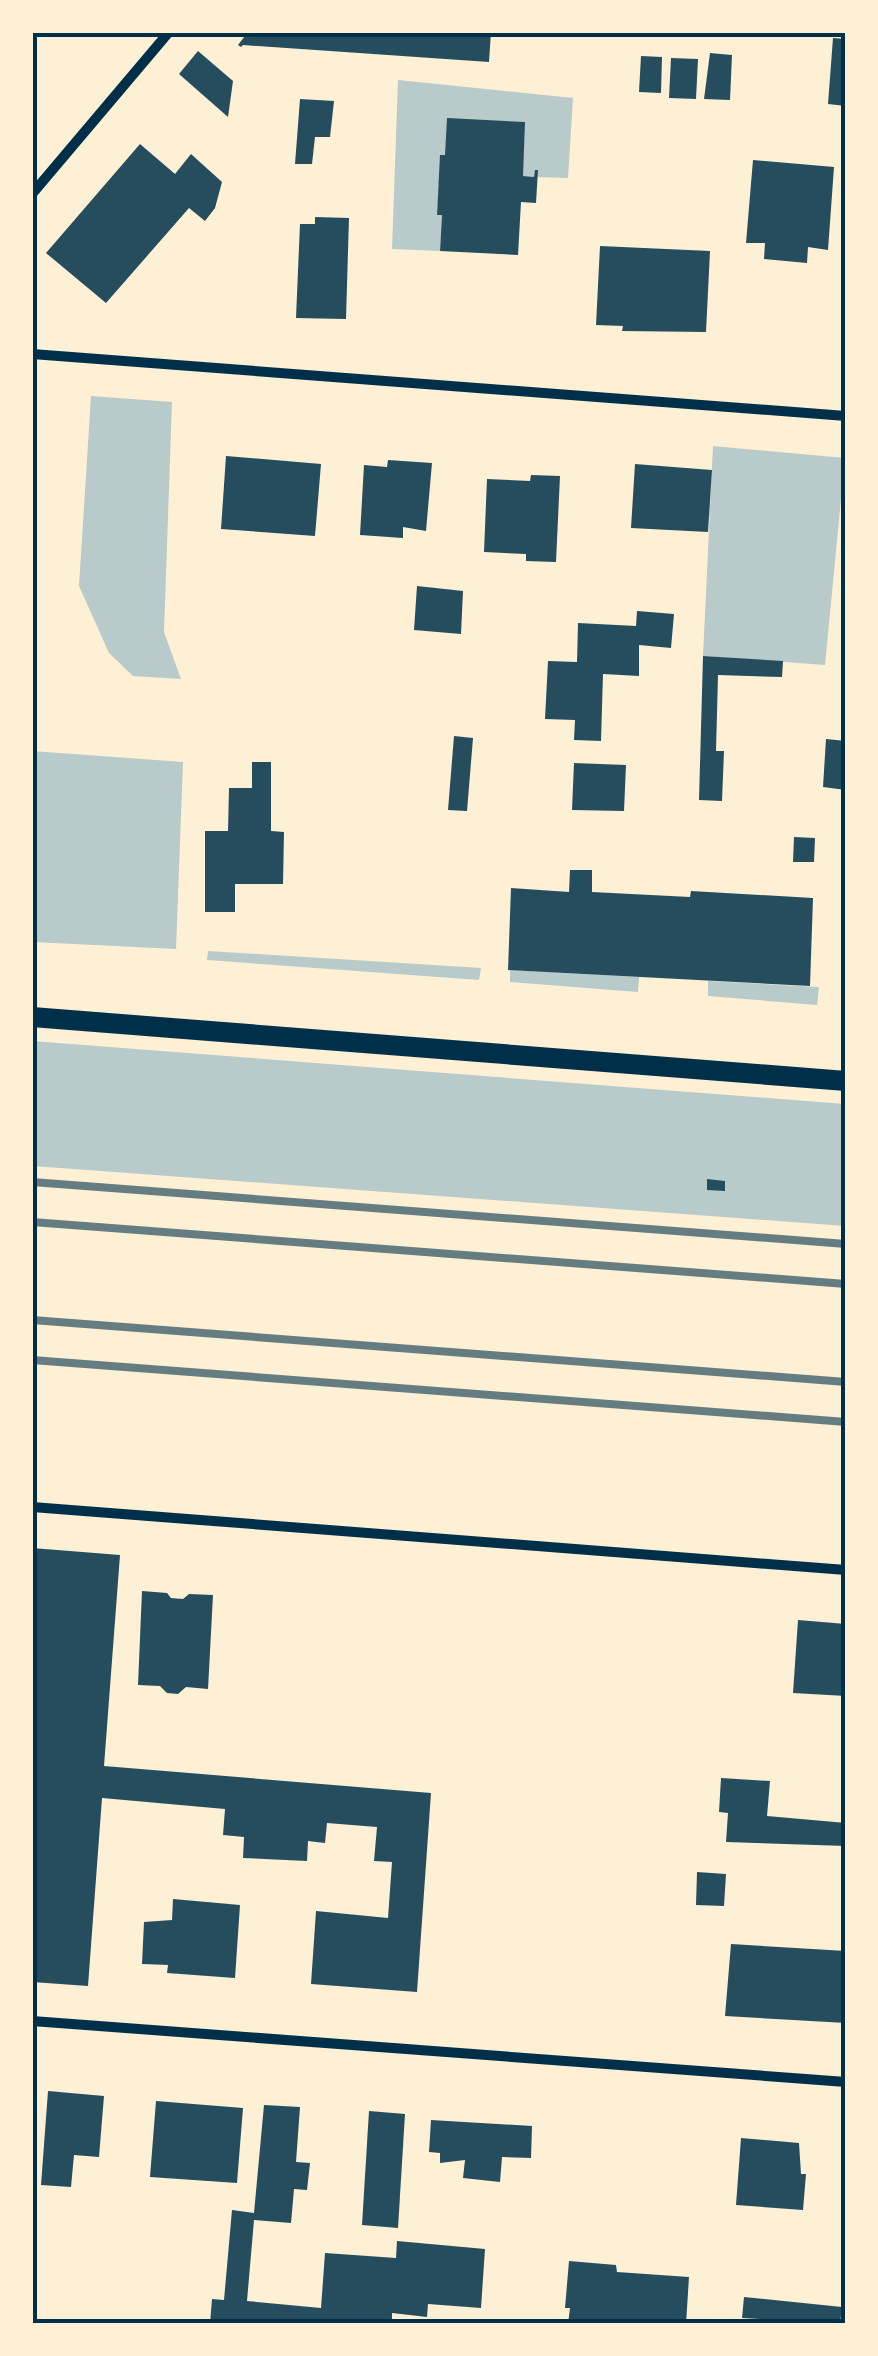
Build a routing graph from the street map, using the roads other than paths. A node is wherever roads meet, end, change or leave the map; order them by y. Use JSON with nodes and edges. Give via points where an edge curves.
{"nodes":[{"id":1,"x":169,"y":32,"type":"edge"},
{"id":2,"x":32,"y":194,"type":"edge"},
{"id":3,"x":32,"y":354,"type":"edge"},
{"id":4,"x":846,"y":416,"type":"edge"},
{"id":5,"x":32,"y":1017,"type":"edge"},
{"id":6,"x":846,"y":1081,"type":"edge"},
{"id":7,"x":32,"y":1507,"type":"edge"},
{"id":8,"x":846,"y":1570,"type":"edge"},
{"id":9,"x":32,"y":2022,"type":"edge"},
{"id":10,"x":846,"y":2082,"type":"edge"}],
"edges":[{"from":1,"to":2,"type":"street"},
{"from":3,"to":4,"type":"street"},
{"from":5,"to":6,"type":"main road"},
{"from":7,"to":8,"type":"street"},
{"from":9,"to":10,"type":"street"}]}
